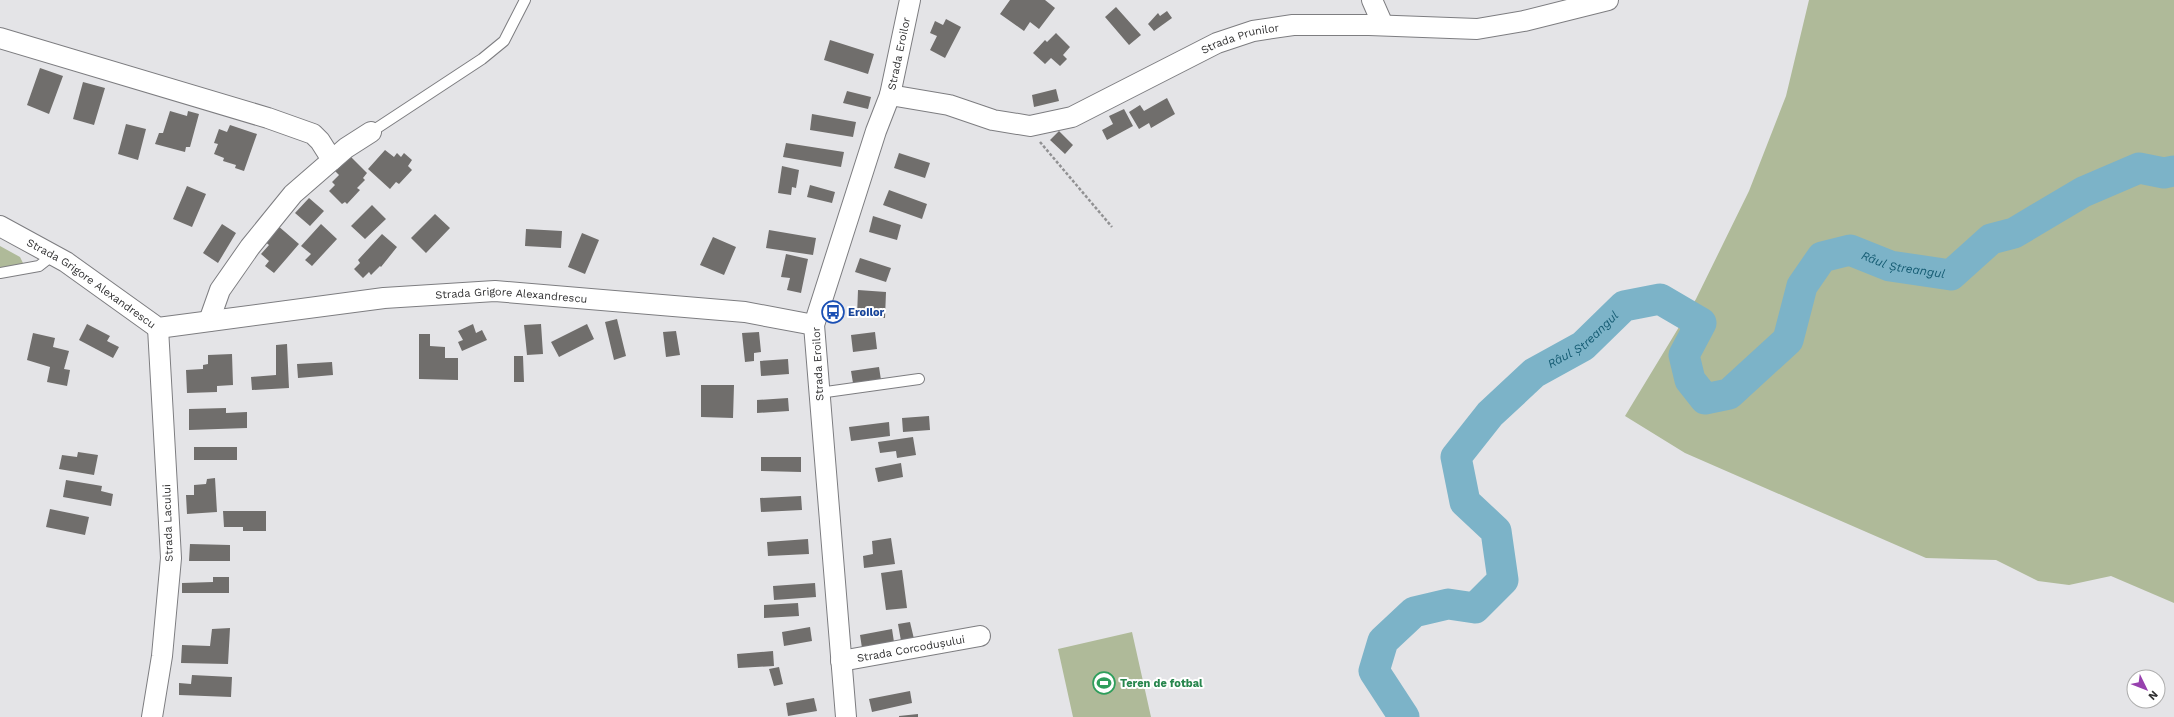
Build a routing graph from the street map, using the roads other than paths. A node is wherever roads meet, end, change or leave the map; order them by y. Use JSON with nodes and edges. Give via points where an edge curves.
{"nodes":[{"id":1,"x":525,"y":0,"type":"edge"},
{"id":2,"x":910,"y":0,"type":"edge"},
{"id":3,"x":1372,"y":0,"type":"edge"},
{"id":4,"x":1608,"y":0,"type":"edge"},
{"id":5,"x":1382,"y":25,"type":"junction"},
{"id":6,"x":0,"y":38,"type":"edge"},
{"id":7,"x":890,"y":95,"type":"junction"},
{"id":8,"x":371,"y":132,"type":"joint"},
{"id":9,"x":332,"y":160,"type":"junction"},
{"id":10,"x":0,"y":226,"type":"edge"},
{"id":11,"x":53,"y":255,"type":"junction"},
{"id":12,"x":0,"y":273,"type":"edge"},
{"id":13,"x":209,"y":321,"type":"junction"},
{"id":14,"x":814,"y":325,"type":"junction"},
{"id":15,"x":158,"y":328,"type":"junction"},
{"id":16,"x":920,"y":379,"type":"dead end"},
{"id":17,"x":819,"y":393,"type":"junction"},
{"id":18,"x":980,"y":636,"type":"dead end"},
{"id":19,"x":841,"y":661,"type":"junction"},
{"id":20,"x":152,"y":717,"type":"edge"},
{"id":21,"x":846,"y":717,"type":"edge"}],
"edges":[{"from":1,"to":8,"type":"lane","via":[[504,41],[482,59]]},
{"from":2,"to":7,"type":"street","name":"Strada Eroilor"},
{"from":3,"to":5,"type":"street"},
{"from":4,"to":5,"type":"street","name":"Strada Prunilor","via":[[1524,21],[1477,29]]},
{"from":5,"to":7,"type":"street","name":"Strada Prunilor","via":[[1293,25],[1253,31],[1217,43],[1072,117],[1030,126],[993,120],[949,105]]},
{"from":6,"to":9,"type":"street","via":[[268,118],[313,134]]},
{"from":7,"to":14,"type":"street","name":"Strada Eroilor"},
{"from":8,"to":9,"type":"street"},
{"from":9,"to":13,"type":"street","via":[[292,194],[250,247],[220,290]]},
{"from":10,"to":11,"type":"street","name":"Strada Grigore Alexandrescu"},
{"from":11,"to":12,"type":"lane","via":[[39,266]]},
{"from":11,"to":15,"type":"street","name":"Strada Grigore Alexandrescu"},
{"from":13,"to":14,"type":"street","name":"Strada Grigore Alexandrescu","via":[[384,298],[495,291],[745,312]]},
{"from":13,"to":15,"type":"street","name":"Strada Grigore Alexandrescu"},
{"from":14,"to":17,"type":"street","name":"Strada Eroilor"},
{"from":15,"to":20,"type":"street","name":"Strada Lacului","via":[[171,558],[162,656]]},
{"from":16,"to":17,"type":"lane"},
{"from":17,"to":19,"type":"street","name":"Strada Eroilor"},
{"from":18,"to":19,"type":"street","name":"Strada Corcodușului"},
{"from":19,"to":21,"type":"street","name":"Strada Eroilor"}]}
